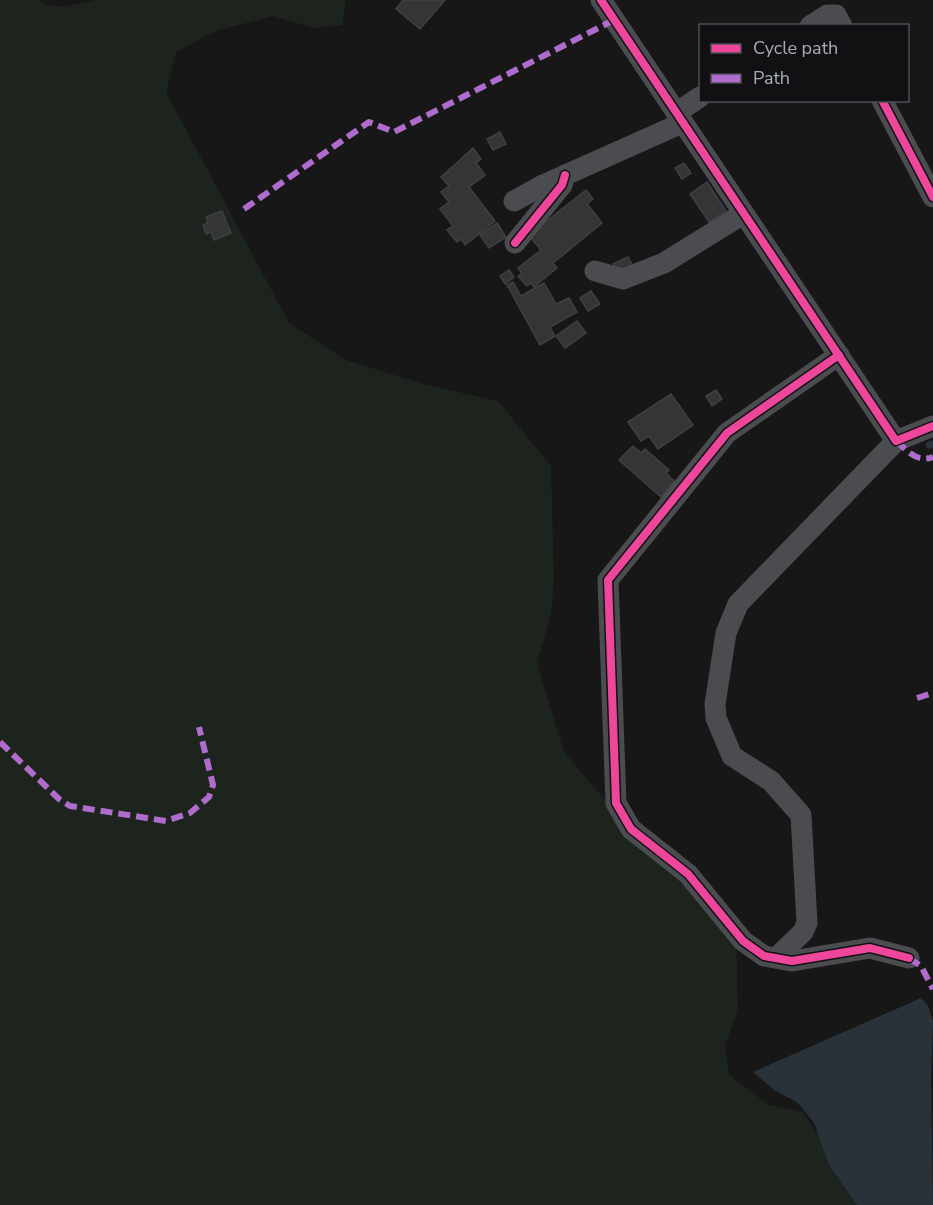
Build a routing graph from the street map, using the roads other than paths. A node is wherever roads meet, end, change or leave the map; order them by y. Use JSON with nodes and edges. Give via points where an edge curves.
{"nodes":[{"id":1,"x":601,"y":0,"type":"edge"},
{"id":2,"x":699,"y":98,"type":"edge"},
{"id":3,"x":883,"y":102,"type":"edge"},
{"id":4,"x":679,"y":118,"type":"junction"},
{"id":5,"x":565,"y":175,"type":"junction"},
{"id":6,"x":933,"y":197,"type":"edge"},
{"id":7,"x":514,"y":201,"type":"dead end"},
{"id":8,"x":743,"y":214,"type":"junction"},
{"id":9,"x":515,"y":243,"type":"dead end"},
{"id":10,"x":595,"y":271,"type":"dead end"},
{"id":11,"x":838,"y":355,"type":"junction"},
{"id":12,"x":933,"y":426,"type":"edge"},
{"id":13,"x":896,"y":441,"type":"junction"},
{"id":14,"x":776,"y":958,"type":"junction"},
{"id":15,"x":909,"y":958,"type":"dead end"}],
"edges":[{"from":1,"to":4,"type":"street"},
{"from":2,"to":4,"type":"street"},
{"from":3,"to":6,"type":"street"},
{"from":4,"to":5,"type":"street"},
{"from":4,"to":8,"type":"street"},
{"from":5,"to":7,"type":"street"},
{"from":5,"to":9,"type":"street","via":[[562,185]]},
{"from":8,"to":10,"type":"street","via":[[664,264],[623,279]]},
{"from":8,"to":11,"type":"street"},
{"from":11,"to":13,"type":"street"},
{"from":11,"to":14,"type":"street","via":[[727,433],[608,580],[615,793],[619,810],[631,829],[698,885],[743,941],[764,956]]},
{"from":12,"to":13,"type":"street"},
{"from":13,"to":14,"type":"street","via":[[738,604],[726,633],[715,704],[725,744],[732,756],[771,781],[801,815],[807,923]]},
{"from":14,"to":15,"type":"street","via":[[792,961],[870,948]]}]}
